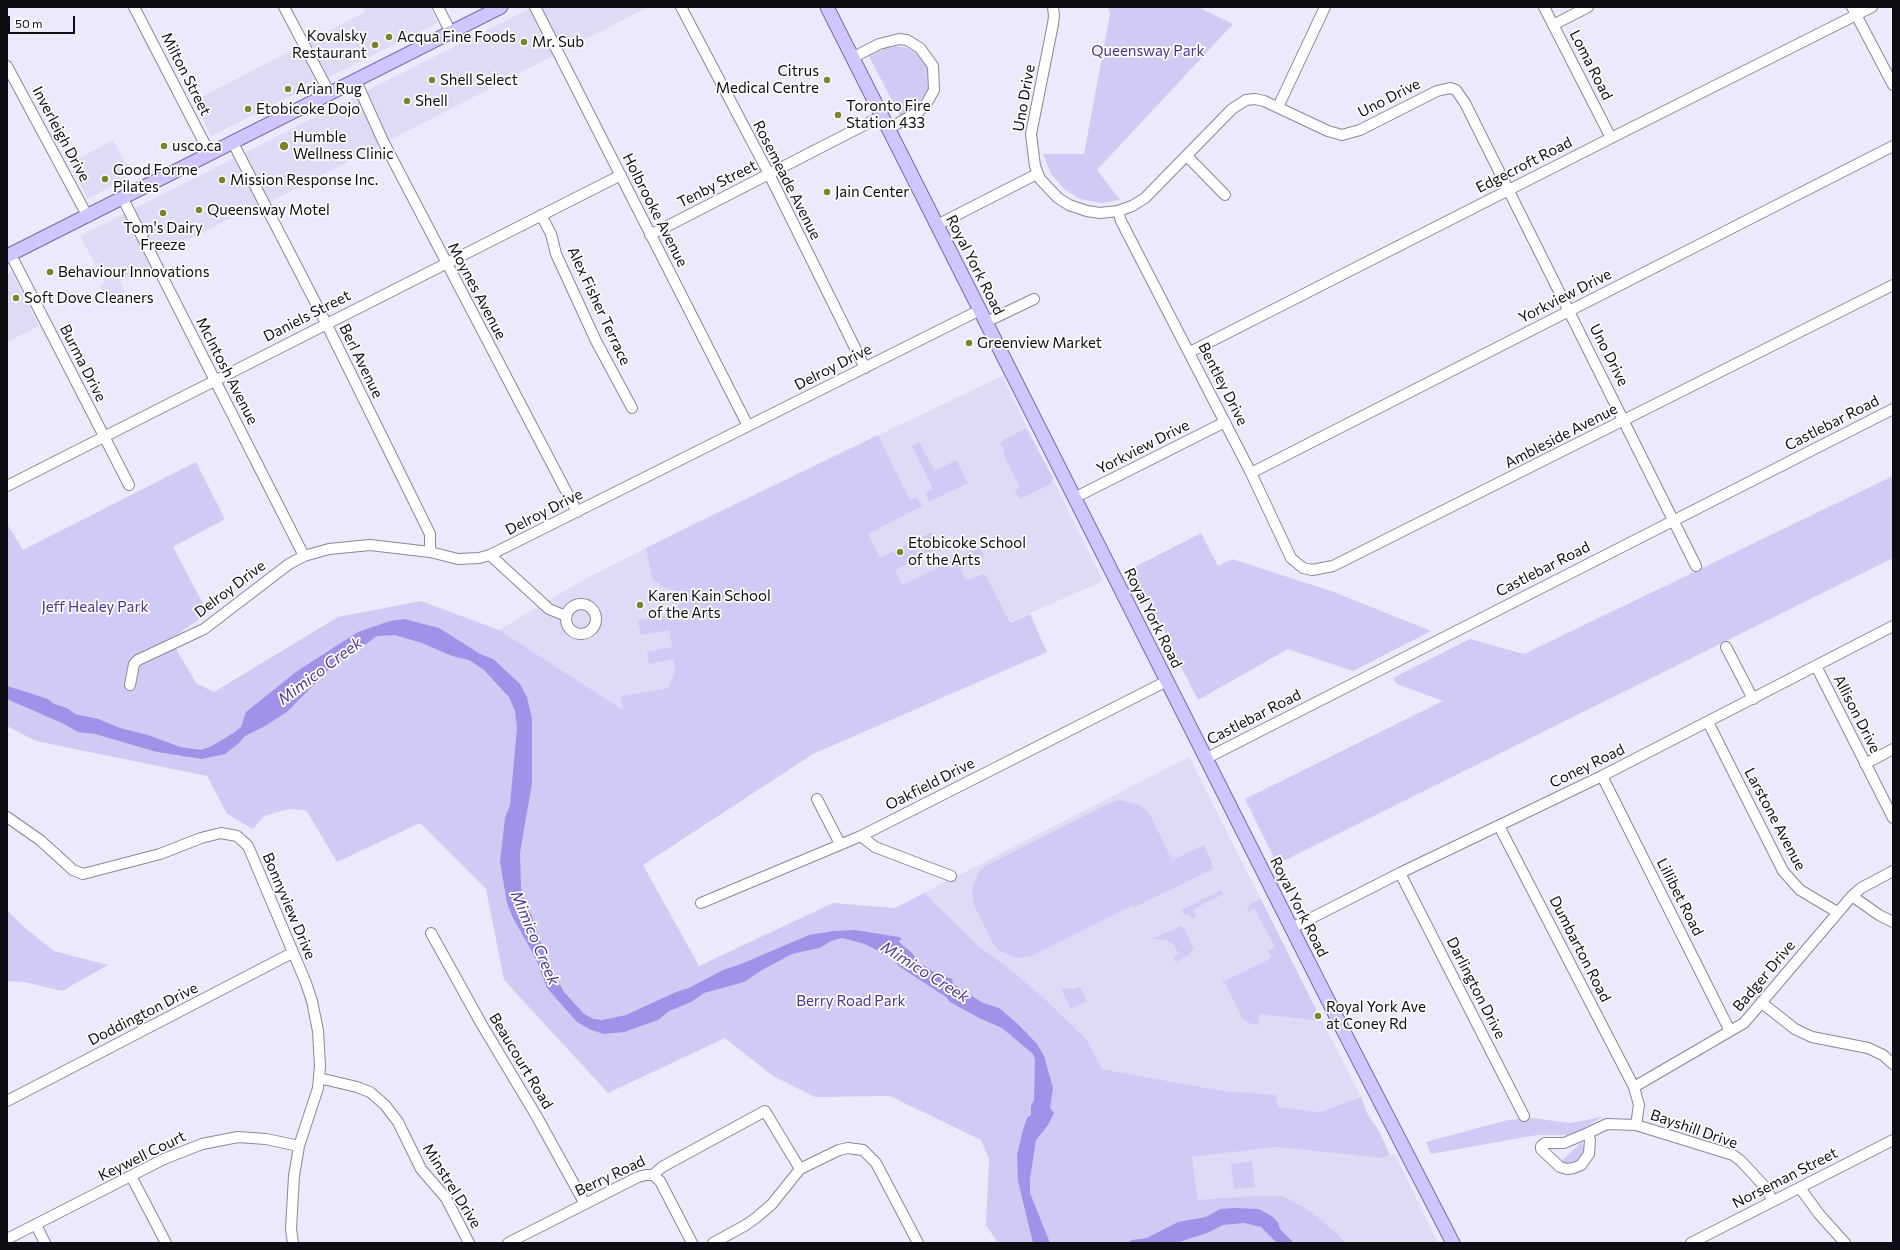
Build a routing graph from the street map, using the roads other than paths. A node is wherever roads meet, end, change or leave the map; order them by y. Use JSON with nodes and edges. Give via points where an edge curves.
{"nodes":[{"id":1,"x":134,"y":7,"type":"edge"},
{"id":2,"x":284,"y":7,"type":"edge"},
{"id":3,"x":438,"y":7,"type":"edge"},
{"id":4,"x":501,"y":7,"type":"edge"},
{"id":5,"x":535,"y":7,"type":"edge"},
{"id":6,"x":681,"y":7,"type":"edge"},
{"id":7,"x":827,"y":7,"type":"edge"},
{"id":8,"x":1053,"y":7,"type":"edge"},
{"id":9,"x":1324,"y":7,"type":"edge"},
{"id":10,"x":1544,"y":7,"type":"edge"},
{"id":11,"x":1588,"y":7,"type":"edge"},
{"id":12,"x":1872,"y":7,"type":"edge"},
{"id":13,"x":1854,"y":11,"type":"edge"},
{"id":14,"x":1553,"y":25,"type":"junction"},
{"id":15,"x":451,"y":33,"type":"junction"},
{"id":16,"x":852,"y":58,"type":"junction"},
{"id":17,"x":7,"y":66,"type":"edge"},
{"id":18,"x":356,"y":81,"type":"junction"},
{"id":19,"x":1893,"y":85,"type":"edge"},
{"id":20,"x":330,"y":94,"type":"junction"},
{"id":21,"x":1278,"y":106,"type":"junction"},
{"id":22,"x":882,"y":116,"type":"junction"},
{"id":23,"x":888,"y":129,"type":"junction"},
{"id":24,"x":1611,"y":138,"type":"junction"},
{"id":25,"x":233,"y":143,"type":"junction"},
{"id":26,"x":1893,"y":146,"type":"edge"},
{"id":27,"x":210,"y":154,"type":"junction"},
{"id":28,"x":1187,"y":156,"type":"junction"},
{"id":29,"x":621,"y":174,"type":"junction"},
{"id":30,"x":769,"y":174,"type":"junction"},
{"id":31,"x":1037,"y":174,"type":"junction"},
{"id":32,"x":1508,"y":190,"type":"junction"},
{"id":33,"x":1225,"y":195,"type":"dead end"},
{"id":34,"x":123,"y":199,"type":"junction"},
{"id":35,"x":1118,"y":211,"type":"junction"},
{"id":36,"x":541,"y":214,"type":"junction"},
{"id":37,"x":88,"y":217,"type":"junction"},
{"id":38,"x":937,"y":225,"type":"junction"},
{"id":39,"x":650,"y":235,"type":"junction"},
{"id":40,"x":9,"y":256,"type":"edge"},
{"id":41,"x":445,"y":263,"type":"junction"},
{"id":42,"x":1893,"y":285,"type":"edge"},
{"id":43,"x":1034,"y":299,"type":"dead end"},
{"id":44,"x":980,"y":310,"type":"junction"},
{"id":45,"x":1570,"y":311,"type":"junction"},
{"id":46,"x":986,"y":322,"type":"junction"},
{"id":47,"x":326,"y":323,"type":"junction"},
{"id":48,"x":1190,"y":352,"type":"junction"},
{"id":49,"x":865,"y":368,"type":"junction"},
{"id":50,"x":214,"y":379,"type":"junction"},
{"id":51,"x":632,"y":408,"type":"dead end"},
{"id":52,"x":1893,"y":409,"type":"edge"},
{"id":53,"x":1625,"y":420,"type":"junction"},
{"id":54,"x":1225,"y":422,"type":"junction"},
{"id":55,"x":748,"y":426,"type":"junction"},
{"id":56,"x":103,"y":437,"type":"junction"},
{"id":57,"x":1251,"y":473,"type":"junction"},
{"id":58,"x":129,"y":485,"type":"dead end"},
{"id":59,"x":7,"y":486,"type":"edge"},
{"id":60,"x":1074,"y":498,"type":"junction"},
{"id":61,"x":577,"y":512,"type":"junction"},
{"id":62,"x":1674,"y":519,"type":"junction"},
{"id":63,"x":430,"y":552,"type":"junction"},
{"id":64,"x":490,"y":555,"type":"junction"},
{"id":65,"x":304,"y":556,"type":"junction"},
{"id":66,"x":1696,"y":566,"type":"dead end"},
{"id":67,"x":1303,"y":568,"type":"joint"},
{"id":68,"x":566,"y":616,"type":"dead end"},
{"id":69,"x":1893,"y":626,"type":"edge"},
{"id":70,"x":1726,"y":647,"type":"dead end"},
{"id":71,"x":1816,"y":666,"type":"junction"},
{"id":72,"x":1167,"y":681,"type":"junction"},
{"id":73,"x":130,"y":685,"type":"dead end"},
{"id":74,"x":1753,"y":699,"type":"junction"},
{"id":75,"x":1708,"y":722,"type":"junction"},
{"id":76,"x":1893,"y":749,"type":"edge"},
{"id":77,"x":1207,"y":758,"type":"junction"},
{"id":78,"x":1865,"y":764,"type":"junction"},
{"id":79,"x":1602,"y":776,"type":"junction"},
{"id":80,"x":817,"y":799,"type":"dead end"},
{"id":81,"x":7,"y":817,"type":"edge"},
{"id":82,"x":1893,"y":818,"type":"edge"},
{"id":83,"x":1499,"y":826,"type":"junction"},
{"id":84,"x":861,"y":836,"type":"junction"},
{"id":85,"x":840,"y":844,"type":"junction"},
{"id":86,"x":1893,"y":871,"type":"edge"},
{"id":87,"x":1400,"y":873,"type":"junction"},
{"id":88,"x":951,"y":876,"type":"dead end"},
{"id":89,"x":1852,"y":896,"type":"junction"},
{"id":90,"x":701,"y":902,"type":"dead end"},
{"id":91,"x":1837,"y":912,"type":"junction"},
{"id":92,"x":1893,"y":922,"type":"edge"},
{"id":93,"x":1292,"y":928,"type":"junction"},
{"id":94,"x":431,"y":933,"type":"dead end"},
{"id":95,"x":292,"y":953,"type":"junction"},
{"id":96,"x":1762,"y":1003,"type":"junction"},
{"id":97,"x":1730,"y":1031,"type":"junction"},
{"id":98,"x":1893,"y":1064,"type":"edge"},
{"id":99,"x":319,"y":1078,"type":"junction"},
{"id":100,"x":1634,"y":1087,"type":"junction"},
{"id":101,"x":7,"y":1101,"type":"edge"},
{"id":102,"x":1524,"y":1116,"type":"dead end"},
{"id":103,"x":1636,"y":1125,"type":"junction"},
{"id":104,"x":1588,"y":1132,"type":"junction"},
{"id":105,"x":1893,"y":1140,"type":"edge"},
{"id":106,"x":299,"y":1146,"type":"junction"},
{"id":107,"x":800,"y":1169,"type":"junction"},
{"id":108,"x":653,"y":1175,"type":"junction"},
{"id":109,"x":131,"y":1176,"type":"junction"},
{"id":110,"x":1800,"y":1188,"type":"junction"},
{"id":111,"x":1773,"y":1201,"type":"junction"},
{"id":112,"x":585,"y":1204,"type":"junction"},
{"id":113,"x":36,"y":1225,"type":"junction"},
{"id":114,"x":7,"y":1240,"type":"edge"},
{"id":115,"x":1704,"y":1240,"type":"edge"},
{"id":116,"x":45,"y":1243,"type":"edge"},
{"id":117,"x":166,"y":1243,"type":"edge"},
{"id":118,"x":293,"y":1243,"type":"edge"},
{"id":119,"x":469,"y":1243,"type":"edge"},
{"id":120,"x":508,"y":1243,"type":"edge"},
{"id":121,"x":692,"y":1243,"type":"edge"},
{"id":122,"x":714,"y":1243,"type":"edge"},
{"id":123,"x":918,"y":1243,"type":"edge"},
{"id":124,"x":1453,"y":1243,"type":"edge"},
{"id":125,"x":1691,"y":1243,"type":"edge"},
{"id":126,"x":1845,"y":1243,"type":"edge"}],
"edges":[{"from":1,"to":27,"type":"street","name":"Milton Street"},
{"from":2,"to":20,"type":"street"},
{"from":3,"to":15,"type":"street"},
{"from":4,"to":15,"type":"main road"},
{"from":5,"to":29,"type":"street","name":"Holbrooke Avenue"},
{"from":6,"to":30,"type":"street","name":"Rosemeade Avenue"},
{"from":7,"to":16,"type":"main road","name":"Royal York Road"},
{"from":8,"to":31,"type":"street","name":"Uno Drive","via":[[1053,24],[1031,134]]},
{"from":9,"to":21,"type":"street"},
{"from":10,"to":14,"type":"street","name":"Loma Road"},
{"from":11,"to":14,"type":"street"},
{"from":12,"to":13,"type":"street","name":"Edgecroft Road"},
{"from":13,"to":19,"type":"street"},
{"from":13,"to":24,"type":"street","name":"Edgecroft Road"},
{"from":14,"to":24,"type":"street","name":"Loma Road"},
{"from":15,"to":18,"type":"main road"},
{"from":16,"to":22,"type":"main road","name":"Royal York Road"},
{"from":16,"to":23,"type":"street","via":[[879,44],[899,39],[907,40],[920,48],[933,66],[934,90],[925,106]]},
{"from":17,"to":37,"type":"street","name":"Inverleigh Drive"},
{"from":18,"to":20,"type":"main road"},
{"from":18,"to":41,"type":"street","name":"Moynes Avenue","via":[[383,141]]},
{"from":20,"to":25,"type":"main road"},
{"from":21,"to":28,"type":"street","name":"Uno Drive","via":[[1255,99],[1239,104]]},
{"from":21,"to":32,"type":"street","name":"Uno Drive","via":[[1328,131],[1342,135],[1360,130],[1437,91],[1450,88],[1456,90]]},
{"from":22,"to":23,"type":"main road","name":"Royal York Road"},
{"from":22,"to":30,"type":"street","name":"Tenby Street"},
{"from":23,"to":38,"type":"main road","name":"Royal York Road"},
{"from":24,"to":32,"type":"street","name":"Edgecroft Road"},
{"from":25,"to":27,"type":"main road"},
{"from":25,"to":47,"type":"street","name":"Berl Avenue"},
{"from":26,"to":45,"type":"street","name":"Yorkview Drive"},
{"from":27,"to":34,"type":"main road"},
{"from":28,"to":33,"type":"street"},
{"from":28,"to":35,"type":"street","name":"Uno Drive","via":[[1145,198]]},
{"from":29,"to":36,"type":"street","name":"Daniels Street"},
{"from":29,"to":39,"type":"street","name":"Holbrooke Avenue"},
{"from":30,"to":39,"type":"street","name":"Tenby Street"},
{"from":30,"to":49,"type":"street","name":"Rosemeade Avenue"},
{"from":31,"to":35,"type":"street","name":"Uno Drive","via":[[1048,189],[1069,205],[1094,212]]},
{"from":31,"to":38,"type":"street"},
{"from":32,"to":45,"type":"street","name":"Uno Drive"},
{"from":32,"to":48,"type":"street","name":"Edgecroft Road"},
{"from":34,"to":37,"type":"main road"},
{"from":34,"to":50,"type":"street","name":"McIntosh Avenue"},
{"from":35,"to":48,"type":"street","name":"Bentley Drive"},
{"from":36,"to":41,"type":"street","name":"Daniels Street"},
{"from":36,"to":51,"type":"street","name":"Alex Fisher Terrace","via":[[551,234],[556,254],[596,340]]},
{"from":37,"to":40,"type":"main road"},
{"from":38,"to":44,"type":"main road","name":"Royal York Road"},
{"from":39,"to":55,"type":"street","name":"Holbrooke Avenue"},
{"from":40,"to":56,"type":"street","name":"Burma Drive"},
{"from":41,"to":47,"type":"street","name":"Daniels Street"},
{"from":41,"to":61,"type":"street","name":"Moynes Avenue"},
{"from":42,"to":53,"type":"street","name":"Ambleside Avenue"},
{"from":43,"to":46,"type":"street"},
{"from":44,"to":46,"type":"main road","name":"Royal York Road"},
{"from":44,"to":49,"type":"street","name":"Delroy Drive"},
{"from":45,"to":53,"type":"street","name":"Uno Drive"},
{"from":45,"to":57,"type":"street","name":"Yorkview Drive"},
{"from":46,"to":60,"type":"main road","name":"Royal York Road"},
{"from":47,"to":50,"type":"street","name":"Daniels Street"},
{"from":47,"to":63,"type":"street","name":"Berl Avenue","via":[[430,534]]},
{"from":48,"to":54,"type":"street","name":"Bentley Drive"},
{"from":49,"to":55,"type":"street","name":"Delroy Drive"},
{"from":50,"to":56,"type":"street","name":"Daniels Street"},
{"from":50,"to":65,"type":"street","name":"McIntosh Avenue"},
{"from":52,"to":62,"type":"street","name":"Castlebar Road"},
{"from":53,"to":62,"type":"street","name":"Uno Drive"},
{"from":53,"to":67,"type":"street","name":"Ambleside Avenue","via":[[1333,566],[1316,570]]},
{"from":54,"to":57,"type":"street","name":"Bentley Drive"},
{"from":54,"to":60,"type":"street","name":"Yorkview Drive"},
{"from":55,"to":61,"type":"street","name":"Delroy Drive"},
{"from":56,"to":58,"type":"street","name":"Burma Drive"},
{"from":56,"to":59,"type":"street","name":"Daniels Street"},
{"from":57,"to":67,"type":"street","name":"Bentley Drive","via":[[1291,558]]},
{"from":60,"to":72,"type":"main road","name":"Royal York Road"},
{"from":61,"to":64,"type":"street","name":"Delroy Drive"},
{"from":62,"to":66,"type":"street","name":"Uno Drive"},
{"from":62,"to":77,"type":"street","name":"Castlebar Road"},
{"from":63,"to":64,"type":"street","name":"Delroy Drive","via":[[458,559]]},
{"from":63,"to":65,"type":"street","name":"Delroy Drive","via":[[370,545],[329,549]]},
{"from":64,"to":68,"type":"street","via":[[549,609]]},
{"from":65,"to":73,"type":"street","name":"Delroy Drive","via":[[289,564],[204,629],[138,660],[134,664]]},
{"from":69,"to":71,"type":"street","name":"Coney Road"},
{"from":70,"to":74,"type":"street"},
{"from":71,"to":74,"type":"street","name":"Coney Road"},
{"from":71,"to":78,"type":"street","name":"Allison Drive"},
{"from":72,"to":77,"type":"main road","name":"Royal York Road"},
{"from":72,"to":84,"type":"street","name":"Oakfield Drive"},
{"from":74,"to":75,"type":"street","name":"Coney Road"},
{"from":75,"to":79,"type":"street","name":"Coney Road"},
{"from":75,"to":91,"type":"street","name":"Larstone Avenue","via":[[1783,871],[1800,890]]},
{"from":76,"to":78,"type":"street"},
{"from":77,"to":93,"type":"main road","name":"Royal York Road"},
{"from":78,"to":82,"type":"street","name":"Allison Drive"},
{"from":79,"to":83,"type":"street","name":"Coney Road"},
{"from":79,"to":97,"type":"street","name":"Lillibet Road"},
{"from":80,"to":85,"type":"street"},
{"from":81,"to":95,"type":"street","name":"Bonnyview Drive","via":[[40,840],[73,870],[83,874],[160,854],[221,833],[237,836],[248,846]]},
{"from":83,"to":87,"type":"street","name":"Coney Road"},
{"from":83,"to":100,"type":"street","name":"Dumbarton Road"},
{"from":84,"to":85,"type":"street","name":"Oakfield Drive"},
{"from":84,"to":88,"type":"street","via":[[875,847]]},
{"from":85,"to":90,"type":"street","name":"Oakfield Drive"},
{"from":86,"to":89,"type":"street","name":"Badger Drive","via":[[1861,888]]},
{"from":87,"to":93,"type":"street","name":"Coney Road"},
{"from":87,"to":102,"type":"street","name":"Darlington Drive"},
{"from":89,"to":91,"type":"street","name":"Badger Drive"},
{"from":89,"to":92,"type":"street","via":[[1879,916]]},
{"from":91,"to":96,"type":"street","name":"Badger Drive"},
{"from":93,"to":124,"type":"main road","name":"Royal York Road"},
{"from":94,"to":112,"type":"street","name":"Beaucourt Road"},
{"from":95,"to":99,"type":"street","name":"Bonnyview Drive","via":[[306,983],[317,1023],[320,1046]]},
{"from":95,"to":101,"type":"street","name":"Doddington Drive"},
{"from":96,"to":97,"type":"street","name":"Badger Drive","via":[[1747,1021]]},
{"from":96,"to":98,"type":"street","via":[[1795,1029],[1812,1037],[1868,1048],[1883,1055]]},
{"from":97,"to":100,"type":"street","name":"Badger Drive"},
{"from":99,"to":106,"type":"street","name":"Bonnyview Drive"},
{"from":99,"to":119,"type":"street","name":"Minstrel Drive","via":[[370,1092],[386,1105],[398,1122],[421,1169],[446,1198]]},
{"from":100,"to":103,"type":"street","via":[[1639,1105]]},
{"from":103,"to":104,"type":"street","name":"Bayshill Drive","via":[[1607,1124]]},
{"from":103,"to":111,"type":"street","name":"Bayshill Drive","via":[[1733,1156],[1765,1187]]},
{"from":104,"to":104,"type":"street","name":"Bayshill Drive","via":[[1564,1143],[1545,1143],[1541,1149],[1560,1167],[1574,1168],[1581,1165],[1589,1154]]},
{"from":105,"to":110,"type":"street","name":"Norseman Street"},
{"from":106,"to":109,"type":"street","name":"Keywell Court","via":[[255,1138],[218,1140],[185,1150]]},
{"from":106,"to":118,"type":"street","name":"Bonnyview Drive","via":[[292,1192]]},
{"from":107,"to":108,"type":"street","name":"Berry Road","via":[[765,1111],[662,1167]]},
{"from":107,"to":122,"type":"street","via":[[772,1204],[746,1225]]},
{"from":107,"to":123,"type":"street","via":[[839,1150],[863,1150],[876,1163]]},
{"from":108,"to":112,"type":"street","name":"Berry Road","via":[[638,1177]]},
{"from":108,"to":121,"type":"street","via":[[660,1181]]},
{"from":109,"to":113,"type":"street","name":"Keywell Court"},
{"from":109,"to":117,"type":"street"},
{"from":110,"to":111,"type":"street","name":"Norseman Street"},
{"from":110,"to":126,"type":"street"},
{"from":111,"to":115,"type":"street","name":"Norseman Street"},
{"from":112,"to":120,"type":"street","name":"Berry Road"},
{"from":113,"to":114,"type":"street","name":"Keywell Court"},
{"from":113,"to":116,"type":"street"},
{"from":115,"to":125,"type":"street","name":"Norseman Street"}]}
